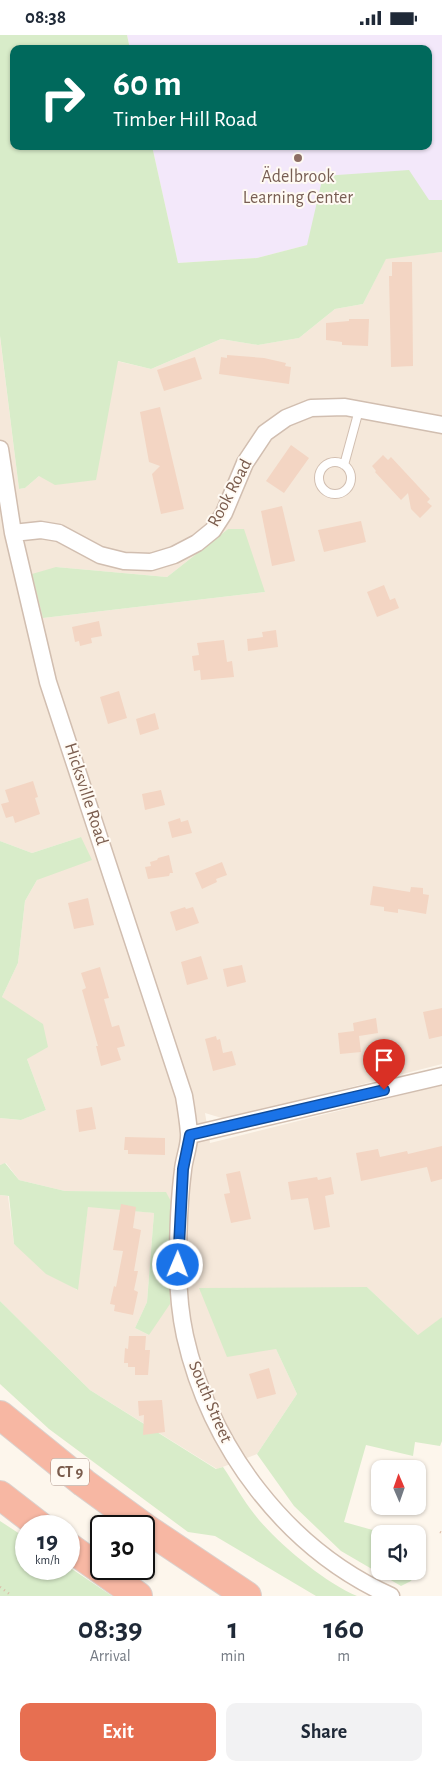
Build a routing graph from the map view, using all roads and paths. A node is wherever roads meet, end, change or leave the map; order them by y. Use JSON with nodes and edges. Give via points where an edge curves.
{"nodes":[{"id":1,"x":359,"y":410,"type":"junction"},
{"id":2,"x":442,"y":425,"type":"edge"},
{"id":3,"x":0,"y":449,"type":"edge"},
{"id":4,"x":344,"y":465,"type":"junction"},
{"id":5,"x":13,"y":533,"type":"junction"},
{"id":6,"x":442,"y":1076,"type":"edge"},
{"id":7,"x":190,"y":1135,"type":"junction"},
{"id":8,"x":0,"y":1415,"type":"edge"},
{"id":9,"x":0,"y":1495,"type":"edge"},
{"id":10,"x":26,"y":1515,"type":"edge"},
{"id":11,"x":127,"y":1515,"type":"edge"},
{"id":12,"x":155,"y":1535,"type":"edge"},
{"id":13,"x":80,"y":1555,"type":"edge"},
{"id":14,"x":0,"y":1587,"type":"edge"},
{"id":15,"x":12,"y":1596,"type":"edge"},
{"id":16,"x":138,"y":1596,"type":"edge"},
{"id":17,"x":247,"y":1596,"type":"edge"},
{"id":18,"x":391,"y":1596,"type":"edge"}],
"edges":[{"from":1,"to":2,"type":"street","name":"Rook Road"},
{"from":1,"to":4,"type":"lane"},
{"from":1,"to":5,"type":"street","name":"Rook Road","via":[[311,408],[286,418],[265,433],[244,463],[224,513],[213,530],[174,555],[151,562],[124,561],[100,555],[59,533],[42,530]]},
{"from":3,"to":5,"type":"street","name":"Hicksville Road"},
{"from":4,"to":4,"type":"lane","via":[[350,473],[347,488],[338,493],[323,488],[319,479],[322,469],[330,463]]},
{"from":5,"to":7,"type":"street","name":"Hicksville Road","via":[[48,682],[184,1096]]},
{"from":6,"to":7,"type":"street"},
{"from":7,"to":18,"type":"street","name":"South Street","via":[[180,1199],[180,1302],[193,1367],[205,1400],[239,1465],[280,1516],[331,1561]]},
{"from":8,"to":11,"type":"highway","number":"CT 9"},
{"from":9,"to":10,"type":"highway"},
{"from":12,"to":17,"type":"highway","number":"CT 9"},
{"from":13,"to":16,"type":"highway"},
{"from":14,"to":15,"type":"path"}]}
